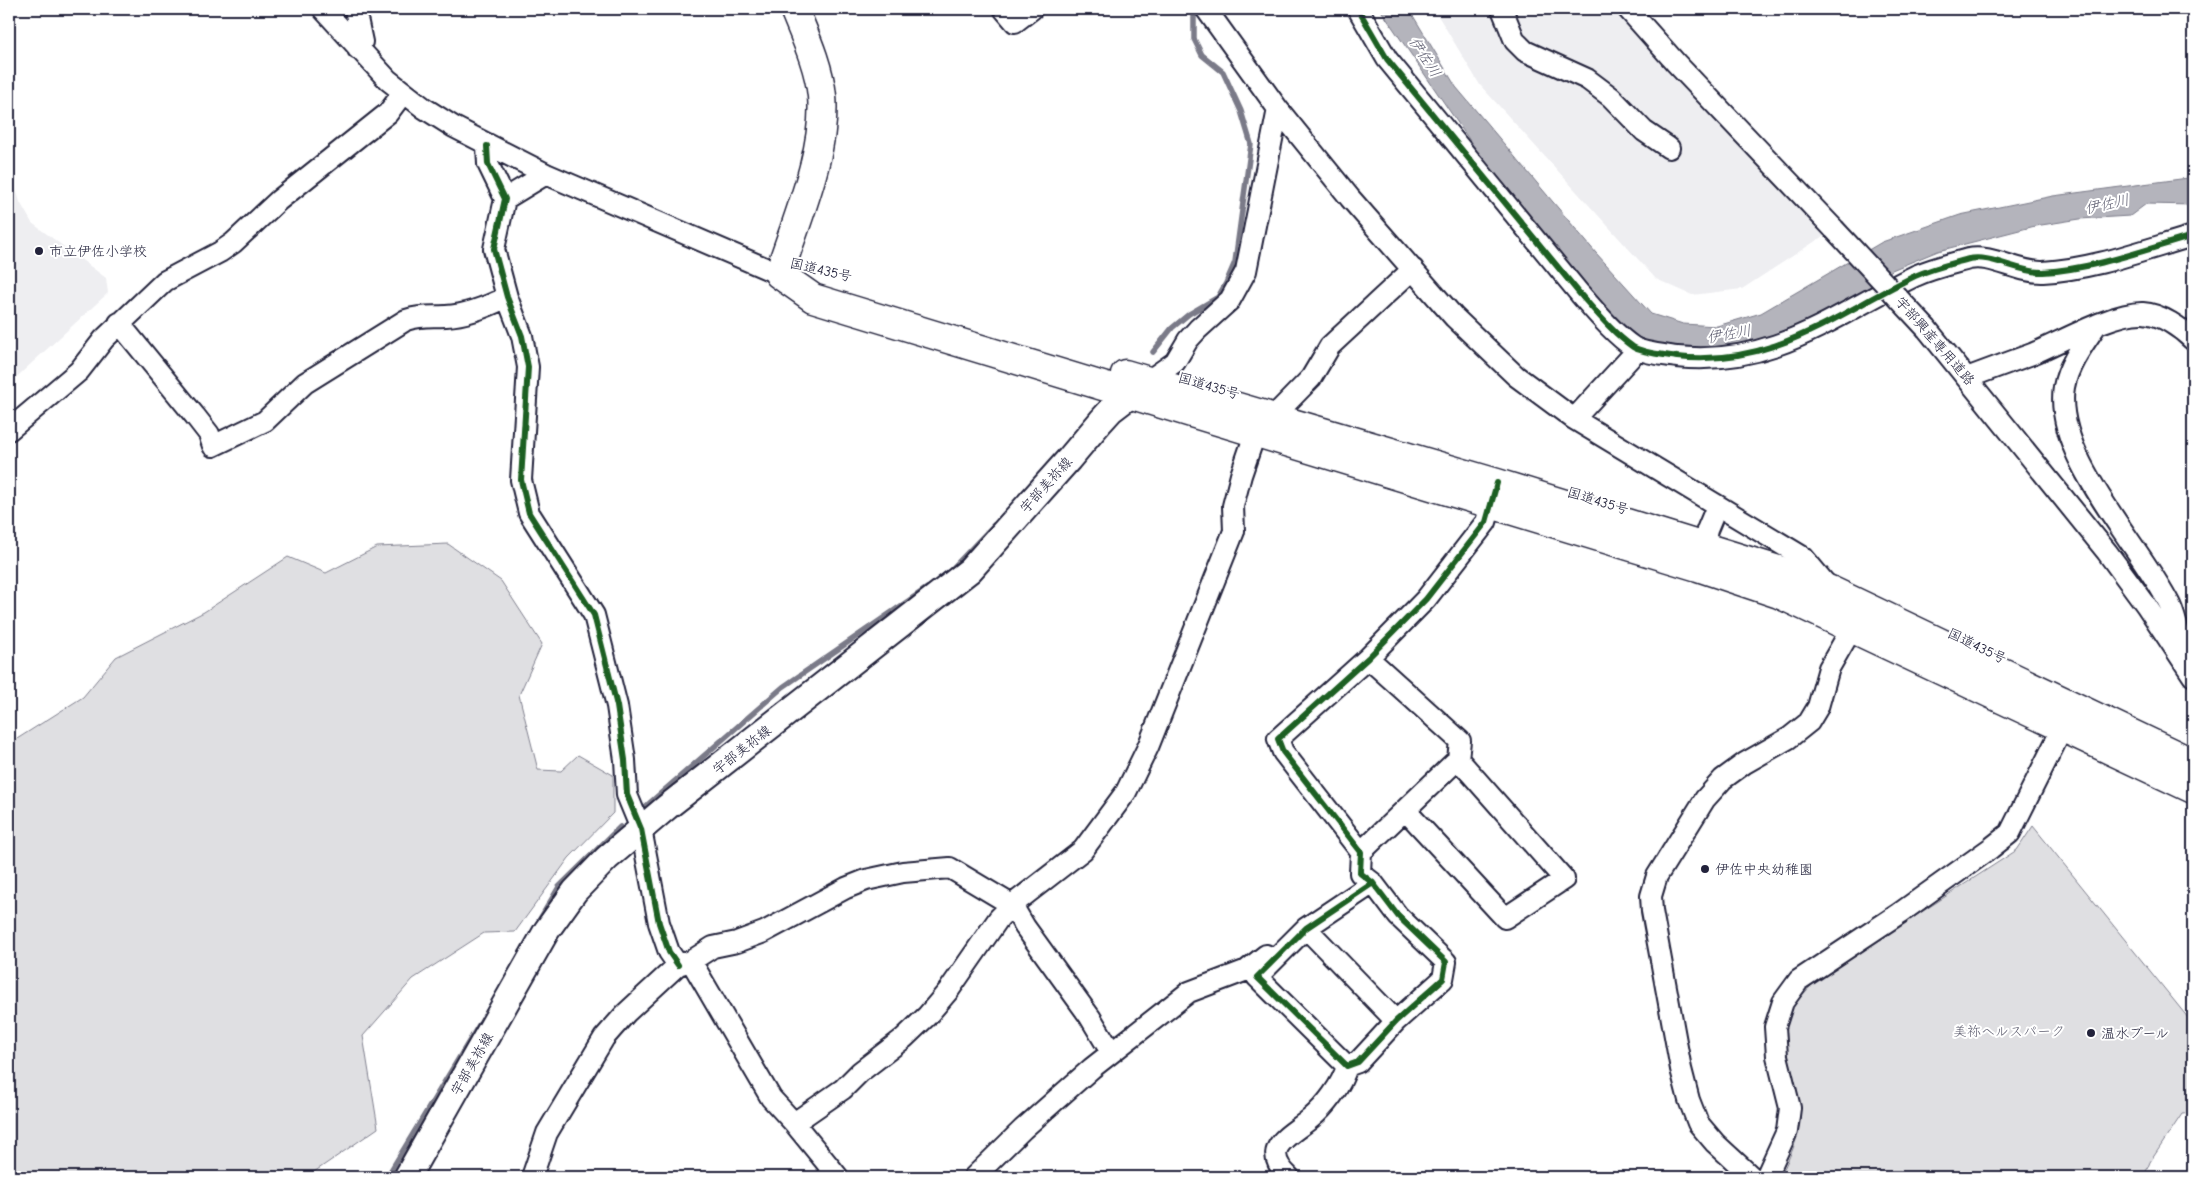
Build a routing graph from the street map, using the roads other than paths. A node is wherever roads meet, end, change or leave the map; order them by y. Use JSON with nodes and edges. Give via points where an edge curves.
{"nodes":[{"id":1,"x":323,"y":9,"type":"edge"},
{"id":2,"x":355,"y":9,"type":"edge"},
{"id":3,"x":794,"y":9,"type":"edge"},
{"id":4,"x":1004,"y":9,"type":"edge"},
{"id":5,"x":1032,"y":9,"type":"edge"},
{"id":6,"x":1206,"y":9,"type":"edge"},
{"id":7,"x":1358,"y":9,"type":"edge"},
{"id":8,"x":1502,"y":9,"type":"edge"},
{"id":9,"x":1628,"y":9,"type":"edge"},
{"id":10,"x":358,"y":49,"type":"junction"},
{"id":11,"x":403,"y":93,"type":"junction"},
{"id":12,"x":1278,"y":109,"type":"junction"},
{"id":13,"x":487,"y":146,"type":"junction"},
{"id":14,"x":1669,"y":148,"type":"dead end"},
{"id":15,"x":546,"y":174,"type":"junction"},
{"id":16,"x":505,"y":199,"type":"junction"},
{"id":17,"x":2193,"y":236,"type":"edge"},
{"id":18,"x":1413,"y":269,"type":"junction"},
{"id":19,"x":779,"y":274,"type":"junction"},
{"id":20,"x":507,"y":297,"type":"junction"},
{"id":21,"x":119,"y":323,"type":"junction"},
{"id":22,"x":2095,"y":327,"type":"junction"},
{"id":23,"x":104,"y":339,"type":"junction"},
{"id":24,"x":2193,"y":340,"type":"edge"},
{"id":25,"x":1635,"y":348,"type":"junction"},
{"id":26,"x":1967,"y":378,"type":"junction"},
{"id":27,"x":1139,"y":388,"type":"junction"},
{"id":28,"x":9,"y":413,"type":"edge"},
{"id":29,"x":1574,"y":419,"type":"junction"},
{"id":30,"x":1264,"y":425,"type":"junction"},
{"id":31,"x":9,"y":430,"type":"edge"},
{"id":32,"x":1494,"y":494,"type":"junction"},
{"id":33,"x":1717,"y":506,"type":"junction"},
{"id":34,"x":1701,"y":556,"type":"junction"},
{"id":35,"x":1830,"y":590,"type":"junction"},
{"id":36,"x":1852,"y":628,"type":"junction"},
{"id":37,"x":1368,"y":658,"type":"junction"},
{"id":38,"x":2192,"y":674,"type":"edge"},
{"id":39,"x":2068,"y":718,"type":"junction"},
{"id":40,"x":1458,"y":760,"type":"junction"},
{"id":41,"x":2193,"y":763,"type":"edge"},
{"id":42,"x":2193,"y":789,"type":"edge"},
{"id":43,"x":1406,"y":811,"type":"junction"},
{"id":44,"x":641,"y":829,"type":"junction"},
{"id":45,"x":1361,"y":852,"type":"junction"},
{"id":46,"x":1373,"y":883,"type":"junction"},
{"id":47,"x":1012,"y":906,"type":"junction"},
{"id":48,"x":1306,"y":928,"type":"junction"},
{"id":49,"x":1288,"y":946,"type":"junction"},
{"id":50,"x":684,"y":963,"type":"junction"},
{"id":51,"x":1396,"y":1021,"type":"junction"},
{"id":52,"x":1111,"y":1052,"type":"junction"},
{"id":53,"x":1347,"y":1066,"type":"junction"},
{"id":54,"x":794,"y":1123,"type":"junction"},
{"id":55,"x":407,"y":1177,"type":"edge"},
{"id":56,"x":532,"y":1177,"type":"edge"},
{"id":57,"x":838,"y":1177,"type":"edge"},
{"id":58,"x":974,"y":1177,"type":"edge"},
{"id":59,"x":1289,"y":1177,"type":"edge"},
{"id":60,"x":1752,"y":1177,"type":"edge"},
{"id":61,"x":1766,"y":1177,"type":"edge"}],
"edges":[{"from":1,"to":10,"type":"street"},
{"from":2,"to":10,"type":"street","via":[[362,42]]},
{"from":3,"to":19,"type":"highway","name":"国道435号","via":[[822,95],[822,128],[813,168]]},
{"from":4,"to":5,"type":"street","via":[[1015,22]]},
{"from":6,"to":12,"type":"street"},
{"from":7,"to":25,"type":"street","via":[[1386,59],[1580,294]]},
{"from":8,"to":14,"type":"street","via":[[1515,41],[1525,51],[1587,79],[1611,97],[1644,131]]},
{"from":9,"to":26,"type":"street","name":"宇部興産専用道路","bridge":true,"via":[[1927,329]]},
{"from":10,"to":11,"type":"street"},
{"from":11,"to":13,"type":"street"},
{"from":11,"to":21,"type":"street","via":[[388,113],[279,200],[232,243],[165,281]]},
{"from":12,"to":18,"type":"street"},
{"from":12,"to":27,"type":"street","via":[[1246,271],[1230,300],[1188,340],[1175,362]]},
{"from":13,"to":15,"type":"street"},
{"from":13,"to":16,"type":"street","via":[[488,164]]},
{"from":15,"to":16,"type":"street"},
{"from":15,"to":19,"type":"street"},
{"from":16,"to":20,"type":"street","via":[[494,249]]},
{"from":17,"to":25,"type":"street","via":[[2077,268],[2041,272],[1973,258],[1938,267],[1814,331],[1740,356],[1703,359],[1667,356]]},
{"from":18,"to":29,"type":"street","via":[[1454,317],[1516,376]]},
{"from":18,"to":30,"type":"street","via":[[1330,346],[1311,378]]},
{"from":19,"to":27,"type":"highway","name":"国道435号","via":[[813,298]]},
{"from":20,"to":21,"type":"street","via":[[447,316],[421,316],[406,320],[305,383],[265,421],[213,446],[209,434]]},
{"from":20,"to":44,"type":"street","via":[[522,336],[528,367],[521,480],[529,513],[594,615],[617,706],[627,796]]},
{"from":21,"to":23,"type":"street"},
{"from":22,"to":24,"type":"street","via":[[2118,317],[2144,313],[2182,330]]},
{"from":22,"to":26,"type":"street"},
{"from":22,"to":38,"type":"street","via":[[2073,361],[2064,386],[2063,408],[2069,438],[2082,466],[2170,606]]},
{"from":23,"to":28,"type":"street","via":[[69,362]]},
{"from":23,"to":31,"type":"street","via":[[79,372]]},
{"from":25,"to":29,"type":"street","via":[[1631,357]]},
{"from":26,"to":38,"type":"street","name":"宇部興産専用道路","via":[[2107,552]]},
{"from":27,"to":30,"type":"highway","name":"国道435号"},
{"from":27,"to":44,"type":"main road","name":"宇部美祢線","via":[[1101,421],[970,570]]},
{"from":29,"to":33,"type":"street"},
{"from":30,"to":32,"type":"highway","name":"国道435号"},
{"from":30,"to":47,"type":"street","via":[[1241,475],[1233,506],[1234,531],[1148,748],[1126,792],[1083,850]]},
{"from":32,"to":34,"type":"highway","name":"国道435号"},
{"from":32,"to":37,"type":"street","via":[[1486,522],[1426,599]]},
{"from":33,"to":34,"type":"street"},
{"from":33,"to":35,"type":"street","via":[[1803,557]]},
{"from":34,"to":35,"type":"highway","name":"国道435号","via":[[1785,572]]},
{"from":34,"to":36,"type":"highway","name":"国道435号"},
{"from":35,"to":39,"type":"highway","name":"国道435号"},
{"from":36,"to":39,"type":"highway","name":"国道435号"},
{"from":36,"to":60,"type":"street","via":[[1829,668],[1818,707],[1809,722],[1723,779],[1705,799],[1657,876],[1651,896],[1679,1059],[1698,1123]]},
{"from":37,"to":40,"type":"street","via":[[1460,741]]},
{"from":37,"to":45,"type":"street","via":[[1278,739],[1283,752]]},
{"from":39,"to":41,"type":"highway","name":"国道435号"},
{"from":39,"to":42,"type":"highway","name":"国道435号"},
{"from":39,"to":61,"type":"street","via":[[2010,833],[1800,980],[1783,1002],[1776,1027],[1777,1056],[1790,1108],[1787,1131]]},
{"from":40,"to":43,"type":"street"},
{"from":40,"to":43,"type":"street","via":[[1564,878],[1505,918]]},
{"from":43,"to":45,"type":"street"},
{"from":44,"to":50,"type":"street","via":[[659,923],[668,952]]},
{"from":44,"to":55,"type":"main road","name":"宇部美祢線","via":[[576,891],[547,930]]},
{"from":45,"to":46,"type":"street","via":[[1360,873]]},
{"from":46,"to":48,"type":"street"},
{"from":46,"to":51,"type":"street","via":[[1398,916],[1446,962],[1443,978]]},
{"from":47,"to":50,"type":"street","via":[[950,868],[903,872],[846,888],[764,932],[713,947]]},
{"from":47,"to":52,"type":"street"},
{"from":47,"to":54,"type":"street","via":[[999,918],[927,1016],[843,1089]]},
{"from":48,"to":49,"type":"street"},
{"from":48,"to":51,"type":"street"},
{"from":49,"to":52,"type":"street","via":[[1276,947],[1247,970],[1189,992]]},
{"from":49,"to":53,"type":"street","via":[[1257,977]]},
{"from":50,"to":54,"type":"street","via":[[766,1090]]},
{"from":50,"to":56,"type":"street","via":[[626,1013],[604,1038],[547,1133]]},
{"from":51,"to":53,"type":"street","via":[[1358,1062]]},
{"from":52,"to":58,"type":"street"},
{"from":53,"to":59,"type":"street","via":[[1322,1108],[1284,1137],[1277,1148],[1280,1169]]},
{"from":54,"to":57,"type":"street"}]}
